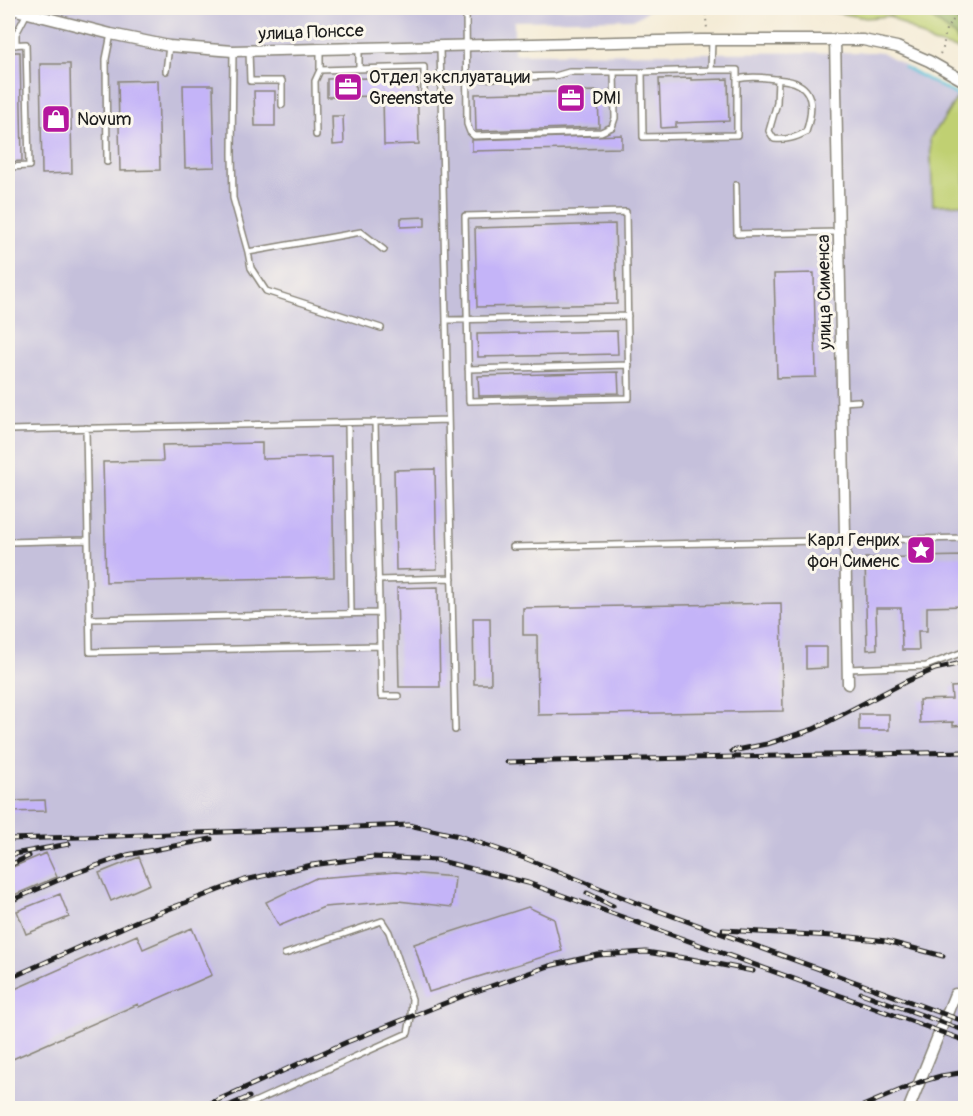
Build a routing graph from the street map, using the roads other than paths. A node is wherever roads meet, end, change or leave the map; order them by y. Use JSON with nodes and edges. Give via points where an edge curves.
{"nodes":[{"id":1,"x":8,"y":8,"type":"edge"},
{"id":2,"x":466,"y":8,"type":"edge"},
{"id":3,"x":27,"y":14,"type":"junction"},
{"id":4,"x":111,"y":34,"type":"junction"},
{"id":5,"x":835,"y":39,"type":"junction"},
{"id":6,"x":710,"y":40,"type":"junction"},
{"id":7,"x":8,"y":45,"type":"edge"},
{"id":8,"x":16,"y":45,"type":"junction"},
{"id":9,"x":440,"y":45,"type":"junction"},
{"id":10,"x":467,"y":45,"type":"junction"},
{"id":11,"x":169,"y":46,"type":"junction"},
{"id":12,"x":358,"y":48,"type":"junction"},
{"id":13,"x":320,"y":49,"type":"junction"},
{"id":14,"x":233,"y":51,"type":"junction"},
{"id":15,"x":249,"y":51,"type":"junction"},
{"id":16,"x":359,"y":69,"type":"junction"},
{"id":17,"x":320,"y":70,"type":"junction"},
{"id":18,"x":711,"y":70,"type":"junction"},
{"id":19,"x":166,"y":71,"type":"dead end"},
{"id":20,"x":614,"y":72,"type":"junction"},
{"id":21,"x":642,"y":72,"type":"junction"},
{"id":22,"x":467,"y":79,"type":"junction"},
{"id":23,"x":737,"y":79,"type":"junction"},
{"id":24,"x":778,"y":79,"type":"junction"},
{"id":25,"x":966,"y":82,"type":"edge"},
{"id":26,"x":424,"y":97,"type":"dead end"},
{"id":27,"x":282,"y":105,"type":"dead end"},
{"id":28,"x":316,"y":135,"type":"dead end"},
{"id":29,"x":107,"y":162,"type":"dead end"},
{"id":30,"x":8,"y":167,"type":"edge"},
{"id":31,"x":736,"y":185,"type":"dead end"},
{"id":32,"x":839,"y":232,"type":"junction"},
{"id":33,"x":384,"y":250,"type":"dead end"},
{"id":34,"x":248,"y":252,"type":"junction"},
{"id":35,"x":628,"y":316,"type":"junction"},
{"id":36,"x":446,"y":320,"type":"junction"},
{"id":37,"x":467,"y":320,"type":"junction"},
{"id":38,"x":381,"y":328,"type":"dead end"},
{"id":39,"x":629,"y":365,"type":"junction"},
{"id":40,"x":468,"y":369,"type":"junction"},
{"id":41,"x":858,"y":401,"type":"dead end"},
{"id":42,"x":843,"y":402,"type":"junction"},
{"id":43,"x":448,"y":420,"type":"junction"},
{"id":44,"x":375,"y":422,"type":"junction"},
{"id":45,"x":348,"y":423,"type":"junction"},
{"id":46,"x":86,"y":428,"type":"junction"},
{"id":47,"x":8,"y":430,"type":"edge"},
{"id":48,"x":966,"y":538,"type":"edge"},
{"id":49,"x":88,"y":540,"type":"junction"},
{"id":50,"x":845,"y":540,"type":"junction"},
{"id":51,"x":8,"y":542,"type":"edge"},
{"id":52,"x":513,"y":547,"type":"dead end"},
{"id":53,"x":452,"y":578,"type":"junction"},
{"id":54,"x":378,"y":580,"type":"junction"},
{"id":55,"x":351,"y":613,"type":"junction"},
{"id":56,"x":379,"y":613,"type":"junction"},
{"id":57,"x":89,"y":619,"type":"junction"},
{"id":58,"x":380,"y":646,"type":"junction"},
{"id":59,"x":966,"y":651,"type":"edge"},
{"id":60,"x":848,"y":669,"type":"junction"},
{"id":61,"x":849,"y":684,"type":"dead end"},
{"id":62,"x":398,"y":696,"type":"dead end"},
{"id":63,"x":455,"y":730,"type":"dead end"},
{"id":64,"x":285,"y":954,"type":"dead end"},
{"id":65,"x":955,"y":994,"type":"dead end"},
{"id":66,"x":241,"y":1108,"type":"edge"},
{"id":67,"x":909,"y":1108,"type":"edge"}],
"edges":[{"from":1,"to":3,"type":"street","name":"улица Понссе"},
{"from":2,"to":10,"type":"lane"},
{"from":3,"to":4,"type":"street","name":"улица Понссе"},
{"from":3,"to":8,"type":"lane","via":[[16,34]]},
{"from":4,"to":11,"type":"street","name":"улица Понссе"},
{"from":4,"to":29,"type":"lane","via":[[106,59]]},
{"from":5,"to":6,"type":"street","name":"улица Понссе"},
{"from":5,"to":25,"type":"street","via":[[897,47]]},
{"from":5,"to":32,"type":"street","name":"улица Сименса"},
{"from":6,"to":10,"type":"street","name":"улица Понссе"},
{"from":6,"to":18,"type":"lane"},
{"from":7,"to":8,"type":"lane"},
{"from":8,"to":30,"type":"lane","via":[[26,44],[29,166]]},
{"from":9,"to":10,"type":"street","name":"улица Понссе"},
{"from":9,"to":12,"type":"street","name":"улица Понссе"},
{"from":9,"to":36,"type":"lane"},
{"from":10,"to":22,"type":"lane"},
{"from":11,"to":14,"type":"street","name":"улица Понссе"},
{"from":11,"to":19,"type":"lane"},
{"from":12,"to":13,"type":"street","name":"улица Понссе"},
{"from":12,"to":16,"type":"lane"},
{"from":13,"to":15,"type":"street","name":"улица Понссе"},
{"from":13,"to":17,"type":"lane"},
{"from":14,"to":15,"type":"street","name":"улица Понссе"},
{"from":14,"to":34,"type":"lane","via":[[233,198]]},
{"from":15,"to":27,"type":"lane","via":[[250,81],[282,81]]},
{"from":16,"to":17,"type":"lane"},
{"from":16,"to":26,"type":"lane","via":[[424,67]]},
{"from":17,"to":28,"type":"lane","via":[[315,81]]},
{"from":18,"to":21,"type":"lane"},
{"from":18,"to":23,"type":"lane","via":[[736,70]]},
{"from":20,"to":21,"type":"lane"},
{"from":20,"to":22,"type":"lane"},
{"from":20,"to":22,"type":"lane","via":[[615,118],[612,127],[601,132],[474,136],[467,124]]},
{"from":21,"to":23,"type":"lane","via":[[643,137],[738,135]]},
{"from":23,"to":24,"type":"lane"},
{"from":24,"to":24,"type":"lane","via":[[800,84],[808,93],[811,109],[806,132],[786,140],[774,139],[769,131],[777,103]]},
{"from":31,"to":32,"type":"lane","via":[[737,234]]},
{"from":32,"to":42,"type":"street","name":"улица Сименса"},
{"from":33,"to":34,"type":"lane","via":[[361,232]]},
{"from":34,"to":38,"type":"lane","via":[[251,268],[266,291]]},
{"from":35,"to":37,"type":"lane"},
{"from":35,"to":37,"type":"lane","via":[[626,212],[465,216]]},
{"from":35,"to":39,"type":"lane"},
{"from":36,"to":37,"type":"lane"},
{"from":36,"to":43,"type":"lane"},
{"from":37,"to":40,"type":"lane"},
{"from":39,"to":40,"type":"lane"},
{"from":39,"to":40,"type":"lane","via":[[629,398],[469,402]]},
{"from":41,"to":42,"type":"lane"},
{"from":42,"to":50,"type":"street","name":"улица Сименса"},
{"from":43,"to":44,"type":"lane"},
{"from":43,"to":53,"type":"lane"},
{"from":44,"to":45,"type":"lane"},
{"from":44,"to":54,"type":"lane"},
{"from":45,"to":46,"type":"lane"},
{"from":45,"to":55,"type":"lane"},
{"from":46,"to":47,"type":"lane"},
{"from":46,"to":49,"type":"lane"},
{"from":48,"to":50,"type":"lane"},
{"from":49,"to":51,"type":"lane"},
{"from":49,"to":57,"type":"lane"},
{"from":50,"to":52,"type":"lane"},
{"from":50,"to":60,"type":"street","name":"улица Сименса"},
{"from":53,"to":54,"type":"lane"},
{"from":53,"to":63,"type":"lane"},
{"from":54,"to":56,"type":"lane"},
{"from":55,"to":56,"type":"lane"},
{"from":55,"to":57,"type":"lane"},
{"from":56,"to":58,"type":"lane"},
{"from":57,"to":58,"type":"lane","via":[[90,652]]},
{"from":58,"to":62,"type":"lane","via":[[381,696]]},
{"from":59,"to":60,"type":"lane","via":[[926,666]]},
{"from":60,"to":61,"type":"street","name":"улица Сименса"},
{"from":64,"to":66,"type":"lane","via":[[382,921],[412,999],[408,1033]]},
{"from":65,"to":67,"type":"street"}]}
